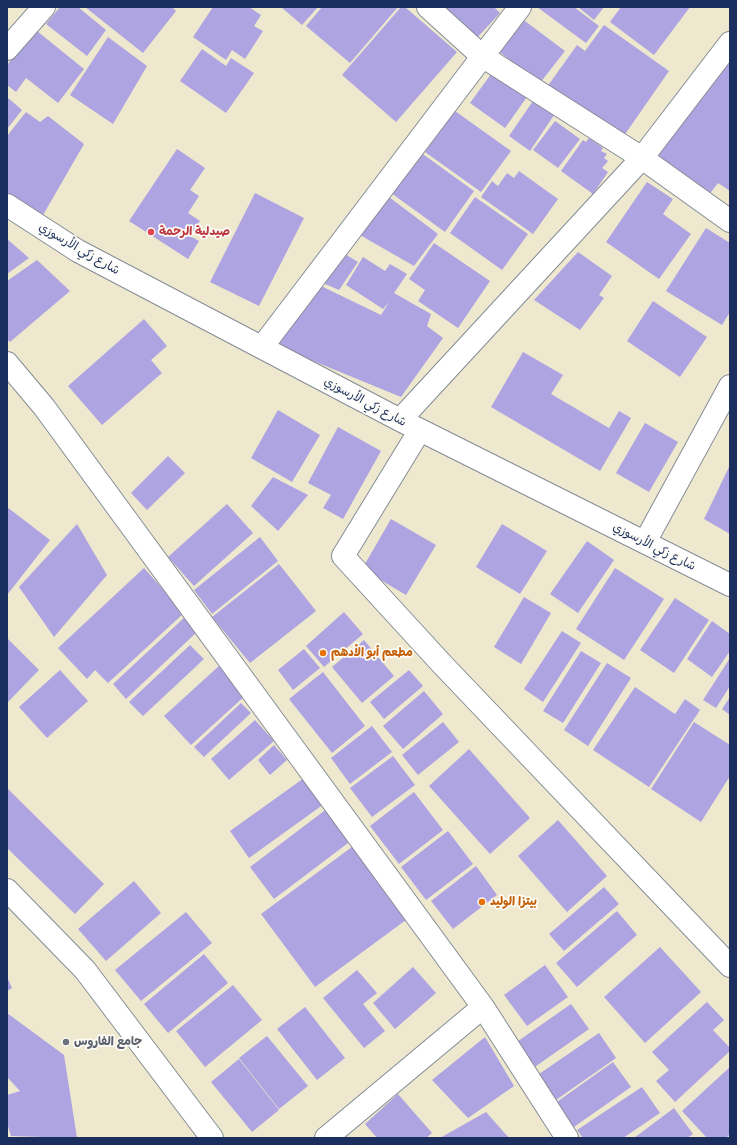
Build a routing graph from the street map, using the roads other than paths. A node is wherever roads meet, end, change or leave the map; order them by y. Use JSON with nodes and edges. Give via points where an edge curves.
{"nodes":[{"id":1,"x":44,"y":7,"type":"edge"},
{"id":2,"x":428,"y":7,"type":"edge"},
{"id":3,"x":520,"y":7,"type":"edge"},
{"id":4,"x":730,"y":43,"type":"edge"},
{"id":5,"x":7,"y":49,"type":"edge"},
{"id":6,"x":482,"y":56,"type":"junction"},
{"id":7,"x":642,"y":158,"type":"junction"},
{"id":8,"x":7,"y":205,"type":"edge"},
{"id":9,"x":730,"y":221,"type":"edge"},
{"id":10,"x":262,"y":347,"type":"junction"},
{"id":11,"x":7,"y":362,"type":"edge"},
{"id":12,"x":730,"y":386,"type":"edge"},
{"id":13,"x":400,"y":420,"type":"junction"},
{"id":14,"x":420,"y":430,"type":"junction"},
{"id":15,"x":645,"y":542,"type":"junction"},
{"id":16,"x":730,"y":585,"type":"edge"},
{"id":17,"x":7,"y":890,"type":"edge"},
{"id":18,"x":730,"y":966,"type":"edge"},
{"id":19,"x":483,"y":1007,"type":"junction"},
{"id":20,"x":212,"y":1138,"type":"edge"},
{"id":21,"x":326,"y":1138,"type":"edge"},
{"id":22,"x":566,"y":1138,"type":"edge"}],
"edges":[{"from":1,"to":5,"type":"street"},
{"from":2,"to":6,"type":"street"},
{"from":3,"to":6,"type":"street"},
{"from":4,"to":7,"type":"street"},
{"from":6,"to":7,"type":"street"},
{"from":6,"to":10,"type":"street"},
{"from":7,"to":9,"type":"street"},
{"from":7,"to":13,"type":"street"},
{"from":8,"to":10,"type":"street","name":"شارع زكي الأرسوزي","via":[[78,251]]},
{"from":10,"to":13,"type":"street","name":"شارع زكي الأرسوزي"},
{"from":11,"to":19,"type":"street","via":[[44,407]]},
{"from":12,"to":15,"type":"street"},
{"from":13,"to":14,"type":"street","name":"شارع زكي الأرسوزي"},
{"from":14,"to":15,"type":"street","name":"شارع زكي الأرسوزي"},
{"from":14,"to":18,"type":"street","via":[[343,556],[441,663]]},
{"from":15,"to":16,"type":"street","name":"شارع زكي الأرسوزي"},
{"from":17,"to":20,"type":"street","via":[[85,970]]},
{"from":19,"to":21,"type":"street"},
{"from":19,"to":22,"type":"street"}]}
